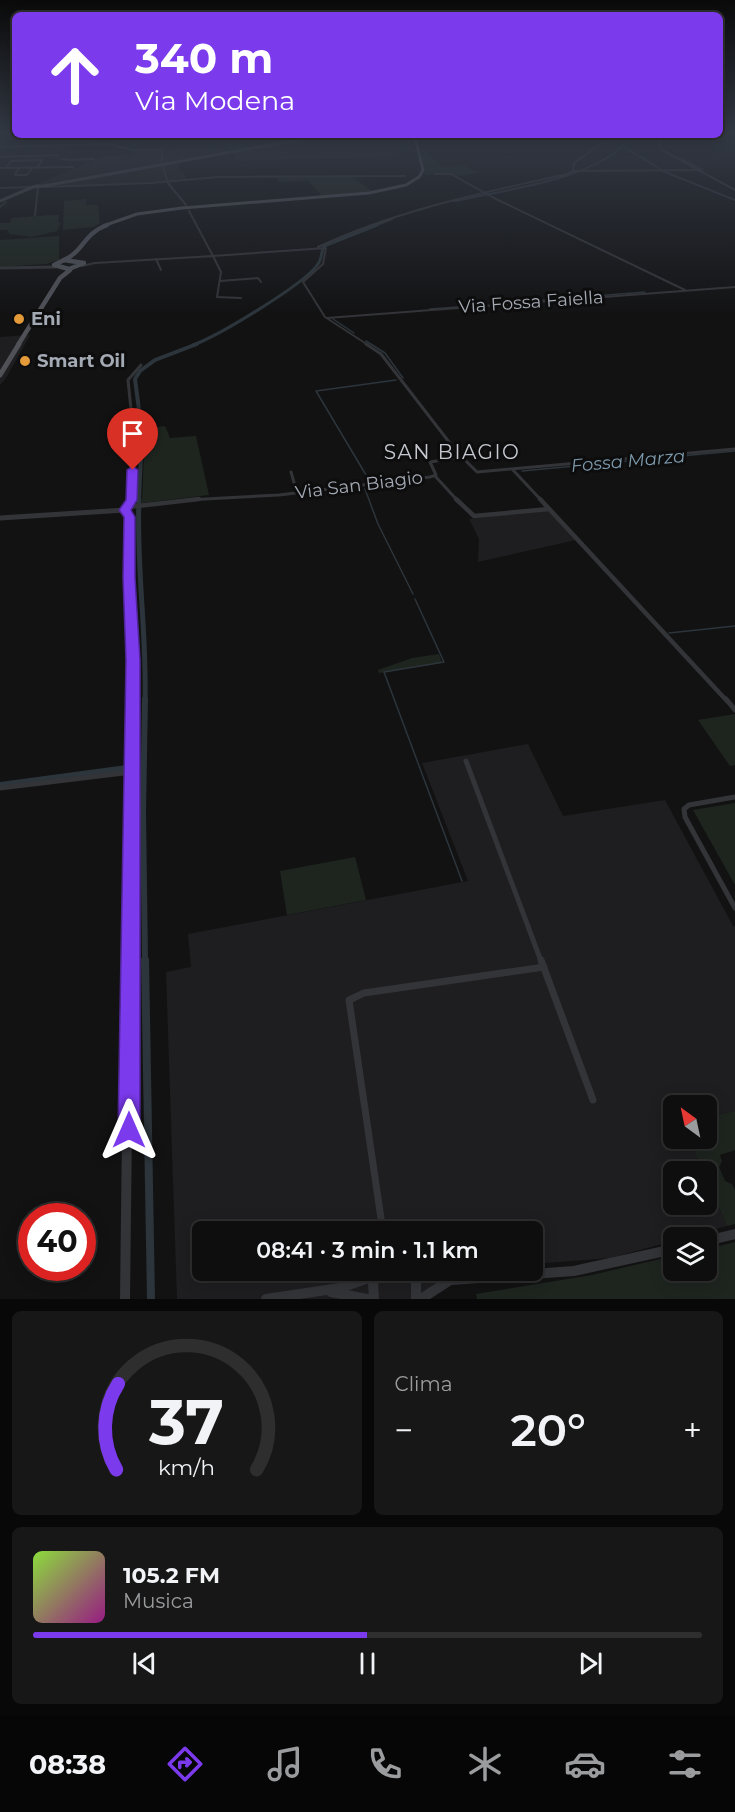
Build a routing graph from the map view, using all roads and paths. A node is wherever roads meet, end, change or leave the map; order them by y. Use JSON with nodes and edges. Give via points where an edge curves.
{"nodes":[{"id":1,"x":11,"y":195,"type":"edge"},
{"id":2,"x":17,"y":195,"type":"edge"},
{"id":3,"x":39,"y":195,"type":"edge"},
{"id":4,"x":178,"y":195,"type":"edge"},
{"id":5,"x":349,"y":195,"type":"edge"},
{"id":6,"x":480,"y":195,"type":"edge"},
{"id":7,"x":490,"y":195,"type":"edge"},
{"id":8,"x":5,"y":198,"type":"junction"},
{"id":9,"x":0,"y":201,"type":"edge"},
{"id":10,"x":186,"y":205,"type":"dead end"},
{"id":11,"x":189,"y":211,"type":"dead end"},
{"id":12,"x":35,"y":215,"type":"dead end"},
{"id":13,"x":321,"y":248,"type":"junction"},
{"id":14,"x":75,"y":255,"type":"junction"},
{"id":15,"x":213,"y":256,"type":"junction"},
{"id":16,"x":156,"y":259,"type":"junction"},
{"id":17,"x":64,"y":260,"type":"junction"},
{"id":18,"x":81,"y":262,"type":"junction"},
{"id":19,"x":56,"y":266,"type":"junction"},
{"id":20,"x":0,"y":268,"type":"edge"},
{"id":21,"x":73,"y":268,"type":"junction"},
{"id":22,"x":161,"y":270,"type":"dead end"},
{"id":23,"x":60,"y":278,"type":"junction"},
{"id":24,"x":220,"y":281,"type":"junction"},
{"id":25,"x":261,"y":282,"type":"dead end"},
{"id":26,"x":735,"y":287,"type":"edge"},
{"id":27,"x":687,"y":291,"type":"junction"},
{"id":28,"x":241,"y":298,"type":"dead end"},
{"id":29,"x":327,"y":318,"type":"junction"},
{"id":30,"x":141,"y":365,"type":"dead end"},
{"id":31,"x":0,"y":375,"type":"edge"},
{"id":32,"x":735,"y":449,"type":"edge"},
{"id":33,"x":460,"y":457,"type":"junction"},
{"id":34,"x":513,"y":470,"type":"junction"},
{"id":35,"x":291,"y":472,"type":"dead end"},
{"id":36,"x":435,"y":476,"type":"junction"},
{"id":37,"x":297,"y":493,"type":"junction"},
{"id":38,"x":129,"y":508,"type":"junction"},
{"id":39,"x":549,"y":509,"type":"junction"},
{"id":40,"x":0,"y":518,"type":"edge"},
{"id":41,"x":735,"y":710,"type":"edge"},
{"id":42,"x":466,"y":761,"type":"dead end"},
{"id":43,"x":132,"y":772,"type":"junction"},
{"id":44,"x":0,"y":788,"type":"edge"},
{"id":45,"x":735,"y":797,"type":"edge"},
{"id":46,"x":735,"y":908,"type":"edge"},
{"id":47,"x":544,"y":967,"type":"junction"},
{"id":48,"x":593,"y":1100,"type":"dead end"},
{"id":49,"x":383,"y":1221,"type":"edge"},
{"id":50,"x":735,"y":1234,"type":"edge"},
{"id":51,"x":717,"y":1238,"type":"edge"},
{"id":52,"x":663,"y":1252,"type":"edge"},
{"id":53,"x":543,"y":1273,"type":"edge"},
{"id":54,"x":358,"y":1281,"type":"edge"},
{"id":55,"x":375,"y":1281,"type":"edge"},
{"id":56,"x":416,"y":1281,"type":"edge"},
{"id":57,"x":449,"y":1281,"type":"edge"},
{"id":58,"x":321,"y":1291,"type":"junction"},
{"id":59,"x":125,"y":1299,"type":"edge"},
{"id":60,"x":266,"y":1299,"type":"edge"},
{"id":61,"x":367,"y":1299,"type":"edge"},
{"id":62,"x":374,"y":1299,"type":"edge"},
{"id":63,"x":416,"y":1299,"type":"edge"},
{"id":64,"x":421,"y":1299,"type":"edge"}],
"edges":[{"from":1,"to":8,"type":"main road"},
{"from":2,"to":8,"type":"main road"},
{"from":3,"to":12,"type":"street"},
{"from":4,"to":10,"type":"street"},
{"from":5,"to":14,"type":"main road","via":[[137,214],[96,229]]},
{"from":6,"to":13,"type":"street","via":[[407,211],[338,237]]},
{"from":7,"to":27,"type":"street"},
{"from":8,"to":9,"type":"main road"},
{"from":11,"to":15,"type":"street"},
{"from":13,"to":15,"type":"street"},
{"from":13,"to":29,"type":"street","via":[[326,249],[324,263],[303,283]]},
{"from":14,"to":17,"type":"main road"},
{"from":14,"to":18,"type":"main road"},
{"from":15,"to":16,"type":"street"},
{"from":15,"to":24,"type":"street","via":[[221,272]]},
{"from":16,"to":18,"type":"street"},
{"from":16,"to":22,"type":"street"},
{"from":17,"to":18,"type":"main road"},
{"from":17,"to":19,"type":"main road"},
{"from":18,"to":21,"type":"main road"},
{"from":19,"to":20,"type":"street"},
{"from":19,"to":21,"type":"main road"},
{"from":19,"to":23,"type":"main road","via":[[62,272]]},
{"from":21,"to":23,"type":"main road"},
{"from":23,"to":31,"type":"main road"},
{"from":24,"to":25,"type":"street","via":[[258,278]]},
{"from":24,"to":28,"type":"street","via":[[218,297]]},
{"from":26,"to":27,"type":"street","name":"Via Fossa Faiella"},
{"from":27,"to":29,"type":"street","name":"Via Fossa Faiella"},
{"from":29,"to":33,"type":"street","via":[[381,354]]},
{"from":30,"to":38,"type":"street","via":[[128,381],[134,439]]},
{"from":32,"to":34,"type":"street"},
{"from":33,"to":34,"type":"street","via":[[477,472]]},
{"from":33,"to":36,"type":"street","name":"Via San Biagio","via":[[430,462]]},
{"from":34,"to":39,"type":"street"},
{"from":35,"to":37,"type":"street"},
{"from":36,"to":37,"type":"street","name":"Via San Biagio"},
{"from":36,"to":39,"type":"street","via":[[474,516]]},
{"from":37,"to":38,"type":"street","name":"Via San Biagio","via":[[213,497]]},
{"from":38,"to":40,"type":"street"},
{"from":38,"to":43,"type":"street"},
{"from":39,"to":41,"type":"street"},
{"from":42,"to":47,"type":"street"},
{"from":43,"to":44,"type":"street"},
{"from":43,"to":59,"type":"street"},
{"from":45,"to":46,"type":"street","via":[[684,809]]},
{"from":47,"to":48,"type":"street"},
{"from":47,"to":49,"type":"street","via":[[364,993],[349,1000]]},
{"from":50,"to":51,"type":"street"},
{"from":52,"to":53,"type":"street","via":[[605,1266]]},
{"from":54,"to":58,"type":"street"},
{"from":55,"to":62,"type":"street"},
{"from":56,"to":63,"type":"street"},
{"from":57,"to":64,"type":"street"},
{"from":58,"to":60,"type":"street"},
{"from":58,"to":61,"type":"street"}]}
